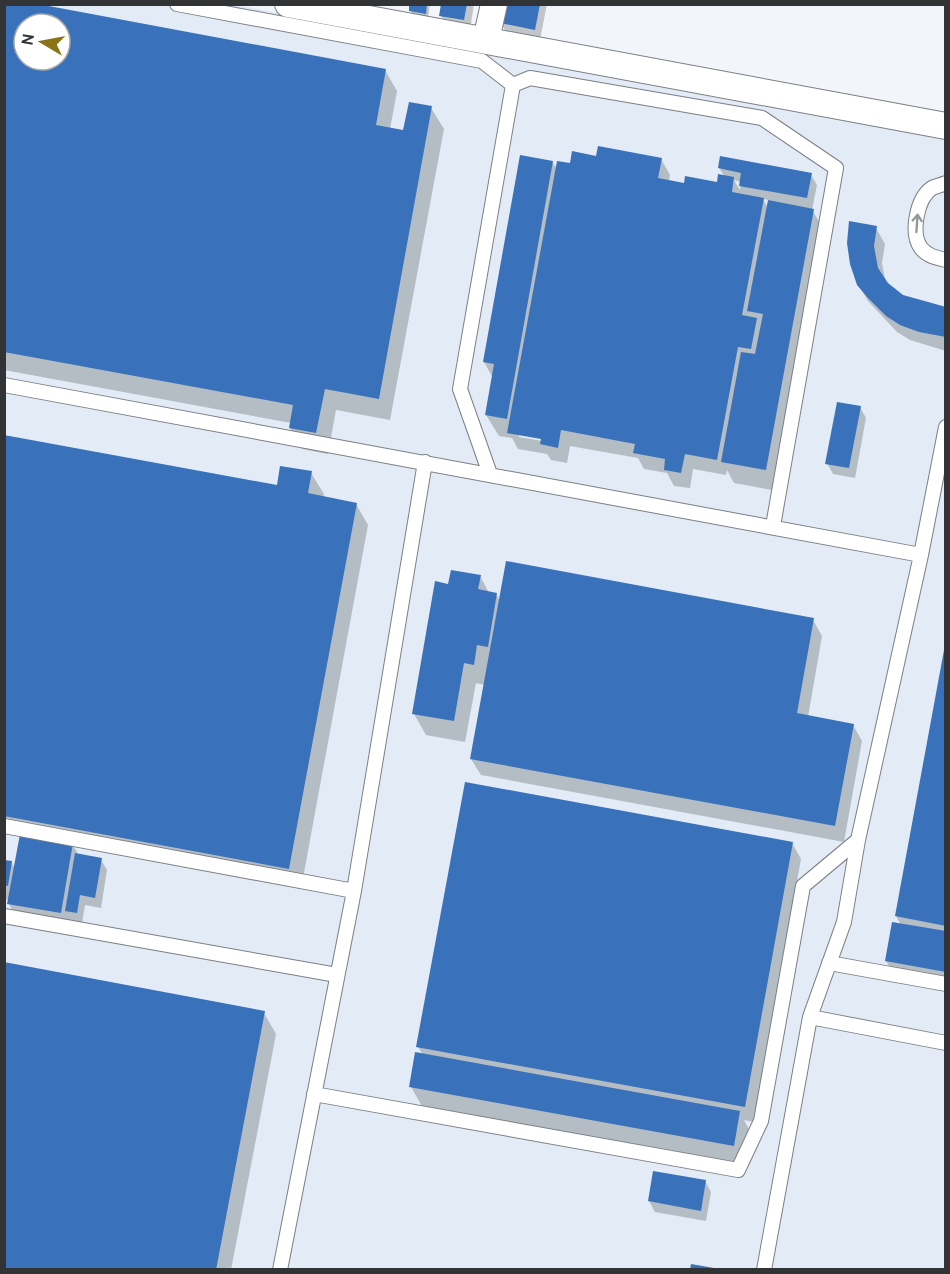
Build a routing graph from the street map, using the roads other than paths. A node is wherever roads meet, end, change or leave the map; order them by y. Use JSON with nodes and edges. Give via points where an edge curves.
{"nodes":[{"id":1,"x":177,"y":4,"type":"edge"},
{"id":2,"x":288,"y":4,"type":"edge"},
{"id":3,"x":494,"y":4,"type":"edge"},
{"id":4,"x":486,"y":40,"type":"junction"},
{"id":5,"x":513,"y":85,"type":"junction"},
{"id":6,"x":945,"y":126,"type":"edge"},
{"id":7,"x":945,"y":183,"type":"edge"},
{"id":8,"x":945,"y":260,"type":"edge"},
{"id":9,"x":4,"y":385,"type":"edge"},
{"id":10,"x":945,"y":427,"type":"edge"},
{"id":11,"x":425,"y":462,"type":"junction"},
{"id":12,"x":489,"y":474,"type":"junction"},
{"id":13,"x":773,"y":526,"type":"junction"},
{"id":14,"x":921,"y":555,"type":"junction"},
{"id":15,"x":4,"y":826,"type":"edge"},
{"id":16,"x":858,"y":840,"type":"junction"},
{"id":17,"x":354,"y":891,"type":"junction"},
{"id":18,"x":4,"y":916,"type":"edge"},
{"id":19,"x":829,"y":963,"type":"junction"},
{"id":20,"x":337,"y":975,"type":"junction"},
{"id":21,"x":945,"y":984,"type":"edge"},
{"id":22,"x":810,"y":1017,"type":"junction"},
{"id":23,"x":945,"y":1043,"type":"edge"},
{"id":24,"x":314,"y":1094,"type":"junction"},
{"id":25,"x":280,"y":1269,"type":"edge"},
{"id":26,"x":764,"y":1269,"type":"edge"}],
"edges":[{"from":1,"to":5,"type":"lane","via":[[482,61]]},
{"from":2,"to":4,"type":"street"},
{"from":3,"to":4,"type":"street"},
{"from":4,"to":6,"type":"street"},
{"from":5,"to":12,"type":"lane","via":[[460,389]]},
{"from":5,"to":13,"type":"lane","via":[[530,78],[762,118],[836,168]]},
{"from":8,"to":7,"type":"lane","one_way":true,"via":[[933,258],[920,248],[915,227],[919,206],[931,189]]},
{"from":9,"to":11,"type":"lane"},
{"from":10,"to":14,"type":"lane"},
{"from":11,"to":12,"type":"lane"},
{"from":11,"to":17,"type":"lane"},
{"from":12,"to":13,"type":"lane"},
{"from":13,"to":14,"type":"lane"},
{"from":14,"to":16,"type":"lane"},
{"from":15,"to":17,"type":"lane"},
{"from":16,"to":19,"type":"lane","via":[[844,922]]},
{"from":16,"to":24,"type":"lane","via":[[803,886],[761,1121],[738,1170]]},
{"from":17,"to":20,"type":"lane"},
{"from":18,"to":20,"type":"lane"},
{"from":19,"to":21,"type":"lane"},
{"from":19,"to":22,"type":"lane"},
{"from":20,"to":24,"type":"lane"},
{"from":22,"to":23,"type":"lane"},
{"from":22,"to":26,"type":"lane"},
{"from":24,"to":25,"type":"lane"}]}
